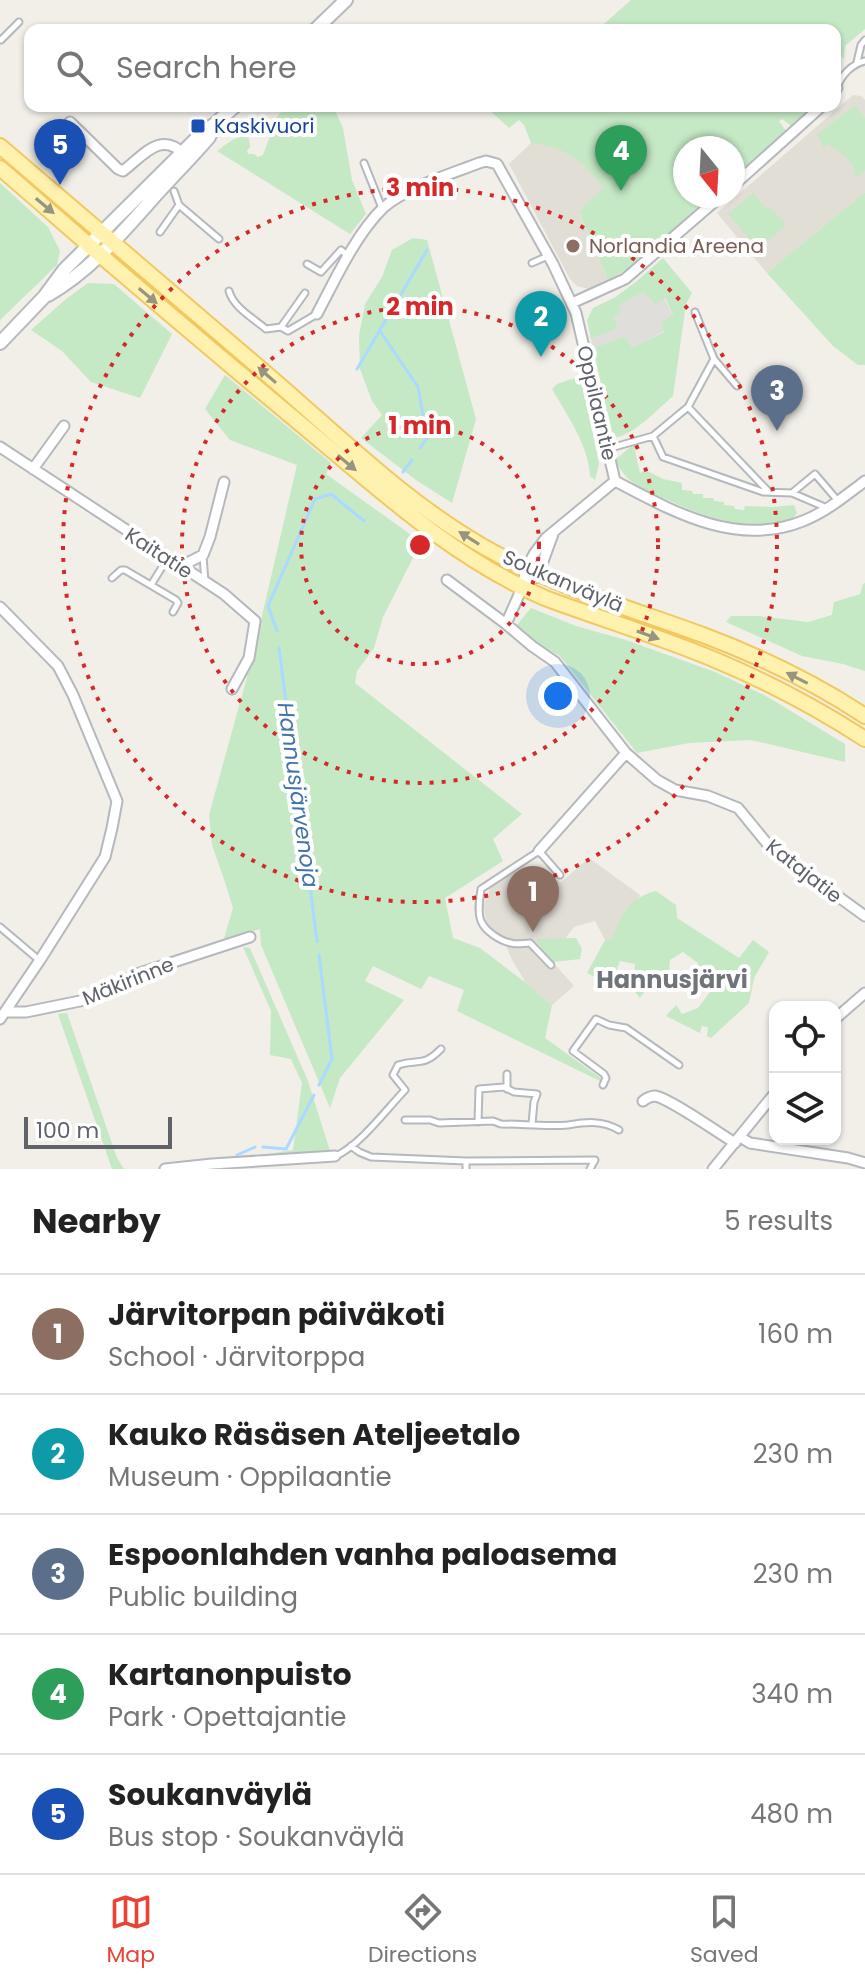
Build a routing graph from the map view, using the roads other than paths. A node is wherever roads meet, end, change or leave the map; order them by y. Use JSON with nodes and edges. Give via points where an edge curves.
{"nodes":[{"id":1,"x":346,"y":0,"type":"edge"},
{"id":2,"x":19,"y":22,"type":"dead end"},
{"id":3,"x":321,"y":24,"type":"edge"},
{"id":4,"x":1,"y":40,"type":"edge"},
{"id":5,"x":865,"y":40,"type":"edge"},
{"id":6,"x":865,"y":61,"type":"edge"},
{"id":7,"x":856,"y":63,"type":"junction"},
{"id":8,"x":841,"y":78,"type":"edge"},
{"id":9,"x":228,"y":112,"type":"edge"},
{"id":10,"x":815,"y":112,"type":"edge"},
{"id":11,"x":70,"y":122,"type":"dead end"},
{"id":12,"x":0,"y":146,"type":"edge"},
{"id":13,"x":186,"y":156,"type":"junction"},
{"id":14,"x":364,"y":163,"type":"dead end"},
{"id":15,"x":0,"y":168,"type":"edge"},
{"id":16,"x":745,"y":175,"type":"edge"},
{"id":17,"x":174,"y":191,"type":"dead end"},
{"id":18,"x":179,"y":205,"type":"junction"},
{"id":19,"x":707,"y":208,"type":"edge"},
{"id":20,"x":383,"y":209,"type":"junction"},
{"id":21,"x":160,"y":232,"type":"dead end"},
{"id":22,"x":106,"y":238,"type":"junction"},
{"id":23,"x":219,"y":239,"type":"dead end"},
{"id":24,"x":95,"y":250,"type":"junction"},
{"id":25,"x":348,"y":255,"type":"junction"},
{"id":26,"x":548,"y":256,"type":"junction"},
{"id":27,"x":532,"y":263,"type":"dead end"},
{"id":28,"x":307,"y":264,"type":"dead end"},
{"id":29,"x":229,"y":291,"type":"dead end"},
{"id":30,"x":305,"y":293,"type":"dead end"},
{"id":31,"x":572,"y":303,"type":"junction"},
{"id":32,"x":695,"y":312,"type":"dead end"},
{"id":33,"x":317,"y":314,"type":"joint"},
{"id":34,"x":281,"y":327,"type":"junction"},
{"id":35,"x":0,"y":343,"type":"edge"},
{"id":36,"x":714,"y":359,"type":"junction"},
{"id":37,"x":737,"y":386,"type":"dead end"},
{"id":38,"x":688,"y":407,"type":"junction"},
{"id":39,"x":64,"y":426,"type":"dead end"},
{"id":40,"x":653,"y":436,"type":"junction"},
{"id":41,"x":0,"y":447,"type":"edge"},
{"id":42,"x":607,"y":449,"type":"junction"},
{"id":43,"x":33,"y":469,"type":"junction"},
{"id":44,"x":615,"y":481,"type":"junction"},
{"id":45,"x":865,"y":481,"type":"edge"},
{"id":46,"x":224,"y":482,"type":"dead end"},
{"id":47,"x":769,"y":492,"type":"junction"},
{"id":48,"x":792,"y":493,"type":"junction"},
{"id":49,"x":838,"y":501,"type":"junction"},
{"id":50,"x":828,"y":509,"type":"junction"},
{"id":51,"x":203,"y":555,"type":"junction"},
{"id":52,"x":167,"y":559,"type":"junction"},
{"id":53,"x":179,"y":567,"type":"junction"},
{"id":54,"x":532,"y":572,"type":"junction"},
{"id":55,"x":112,"y":578,"type":"dead end"},
{"id":56,"x":447,"y":580,"type":"dead end"},
{"id":57,"x":205,"y":583,"type":"junction"},
{"id":58,"x":151,"y":585,"type":"junction"},
{"id":59,"x":522,"y":588,"type":"junction"},
{"id":60,"x":0,"y":607,"type":"edge"},
{"id":61,"x":173,"y":612,"type":"dead end"},
{"id":62,"x":506,"y":624,"type":"junction"},
{"id":63,"x":232,"y":689,"type":"dead end"},
{"id":64,"x":865,"y":716,"type":"edge"},
{"id":65,"x":865,"y":739,"type":"edge"},
{"id":66,"x":626,"y":753,"type":"junction"},
{"id":67,"x":539,"y":851,"type":"junction"},
{"id":68,"x":560,"y":875,"type":"dead end"},
{"id":69,"x":865,"y":916,"type":"edge"},
{"id":70,"x":0,"y":927,"type":"edge"},
{"id":71,"x":250,"y":937,"type":"dead end"},
{"id":72,"x":40,"y":960,"type":"junction"},
{"id":73,"x":551,"y":965,"type":"dead end"},
{"id":74,"x":865,"y":993,"type":"edge"},
{"id":75,"x":841,"y":1014,"type":"edge"},
{"id":76,"x":2,"y":1016,"type":"edge"},
{"id":77,"x":441,"y":1049,"type":"dead end"},
{"id":78,"x":679,"y":1065,"type":"dead end"},
{"id":79,"x":507,"y":1074,"type":"dead end"},
{"id":80,"x":603,"y":1085,"type":"dead end"},
{"id":81,"x":507,"y":1089,"type":"junction"},
{"id":82,"x":769,"y":1100,"type":"edge"},
{"id":83,"x":643,"y":1101,"type":"dead end"},
{"id":84,"x":405,"y":1120,"type":"dead end"},
{"id":85,"x":478,"y":1122,"type":"junction"},
{"id":86,"x":532,"y":1124,"type":"junction"},
{"id":87,"x":619,"y":1130,"type":"dead end"},
{"id":88,"x":737,"y":1140,"type":"junction"},
{"id":89,"x":351,"y":1146,"type":"junction"},
{"id":90,"x":335,"y":1156,"type":"joint"},
{"id":91,"x":466,"y":1161,"type":"junction"},
{"id":92,"x":865,"y":1163,"type":"edge"},
{"id":93,"x":165,"y":1169,"type":"edge"},
{"id":94,"x":466,"y":1169,"type":"edge"},
{"id":95,"x":590,"y":1169,"type":"edge"},
{"id":96,"x":713,"y":1169,"type":"edge"}],
"edges":[{"from":1,"to":3,"type":"main road"},
{"from":2,"to":4,"type":"lane"},
{"from":5,"to":7,"type":"lane"},
{"from":6,"to":7,"type":"lane"},
{"from":7,"to":8,"type":"lane"},
{"from":9,"to":13,"type":"main road"},
{"from":10,"to":16,"type":"street"},
{"from":11,"to":13,"type":"street","via":[[123,171],[158,143],[171,144]]},
{"from":12,"to":22,"type":"main road","name":"Soukanväylä"},
{"from":13,"to":22,"type":"main road"},
{"from":14,"to":20,"type":"lane"},
{"from":15,"to":24,"type":"main road","name":"Soukanväylä","one_way":true},
{"from":17,"to":18,"type":"lane"},
{"from":18,"to":21,"type":"lane"},
{"from":18,"to":23,"type":"lane"},
{"from":19,"to":31,"type":"street","via":[[625,279]]},
{"from":20,"to":25,"type":"street","name":"Oppilaantie"},
{"from":20,"to":26,"type":"street","name":"Oppilaantie","via":[[415,189],[479,163],[497,164]]},
{"from":22,"to":24,"type":"main road"},
{"from":54,"to":22,"type":"main road","name":"Soukanväylä","one_way":true,"via":[[450,526],[357,454]]},
{"from":24,"to":35,"type":"main road","via":[[64,270]]},
{"from":24,"to":59,"type":"main road","name":"Soukanväylä","one_way":true,"via":[[411,516]]},
{"from":25,"to":28,"type":"lane","via":[[341,250],[321,272]]},
{"from":25,"to":33,"type":"street","name":"Oppilaantie"},
{"from":26,"to":27,"type":"lane"},
{"from":26,"to":31,"type":"street","name":"Oppilaantie"},
{"from":29,"to":34,"type":"lane","via":[[235,303],[266,329]]},
{"from":30,"to":34,"type":"lane"},
{"from":31,"to":42,"type":"street","name":"Oppilaantie"},
{"from":32,"to":36,"type":"lane"},
{"from":33,"to":34,"type":"lane","via":[[288,331]]},
{"from":36,"to":37,"type":"lane"},
{"from":36,"to":38,"type":"lane"},
{"from":38,"to":40,"type":"lane"},
{"from":38,"to":47,"type":"lane"},
{"from":39,"to":43,"type":"street"},
{"from":40,"to":42,"type":"lane"},
{"from":40,"to":47,"type":"lane","via":[[663,457]]},
{"from":41,"to":43,"type":"street","name":"Kaitatie"},
{"from":42,"to":44,"type":"street","name":"Oppilaantie"},
{"from":43,"to":52,"type":"street","name":"Kaitatie"},
{"from":44,"to":50,"type":"street","via":[[697,520],[738,530],[800,523]]},
{"from":44,"to":54,"type":"street","via":[[554,532]]},
{"from":45,"to":49,"type":"street"},
{"from":46,"to":51,"type":"street"},
{"from":47,"to":48,"type":"lane"},
{"from":48,"to":49,"type":"lane","via":[[815,474]]},
{"from":48,"to":50,"type":"lane"},
{"from":49,"to":50,"type":"street"},
{"from":51,"to":53,"type":"street"},
{"from":51,"to":57,"type":"lane"},
{"from":52,"to":53,"type":"street","name":"Kaitatie"},
{"from":52,"to":58,"type":"lane"},
{"from":53,"to":57,"type":"street","name":"Kaitatie"},
{"from":54,"to":59,"type":"street"},
{"from":64,"to":54,"type":"main road","name":"Soukanväylä","one_way":true,"via":[[744,652]]},
{"from":55,"to":58,"type":"lane","via":[[125,570]]},
{"from":56,"to":62,"type":"street","name":"Katajatie"},
{"from":57,"to":63,"type":"street","name":"Kaitatie","via":[[255,621],[249,658]]},
{"from":58,"to":61,"type":"lane","via":[[177,602]]},
{"from":59,"to":62,"type":"street"},
{"from":59,"to":65,"type":"main road","name":"Soukanväylä","one_way":true,"via":[[761,680]]},
{"from":60,"to":72,"type":"street","via":[[58,666],[117,801],[105,857]]},
{"from":62,"to":66,"type":"street","name":"Katajatie","via":[[555,662]]},
{"from":66,"to":67,"type":"street"},
{"from":66,"to":69,"type":"street","name":"Katajatie","via":[[665,786],[738,808],[770,847]]},
{"from":67,"to":68,"type":"lane"},
{"from":67,"to":73,"type":"lane","via":[[481,889],[480,920],[512,944],[530,943]]},
{"from":70,"to":72,"type":"lane"},
{"from":71,"to":76,"type":"street","name":"Mäkirinne","via":[[137,974],[80,1001]]},
{"from":72,"to":76,"type":"street"},
{"from":74,"to":75,"type":"street"},
{"from":77,"to":89,"type":"lane","via":[[431,1059],[398,1065],[393,1075],[405,1090]]},
{"from":78,"to":80,"type":"lane","via":[[626,1028],[596,1019],[573,1051],[604,1074]]},
{"from":79,"to":81,"type":"lane"},
{"from":81,"to":85,"type":"lane","via":[[479,1089]]},
{"from":81,"to":86,"type":"lane","via":[[537,1094]]},
{"from":82,"to":88,"type":"street"},
{"from":83,"to":88,"type":"street","via":[[656,1096]]},
{"from":84,"to":85,"type":"lane"},
{"from":85,"to":86,"type":"lane"},
{"from":86,"to":87,"type":"lane","via":[[600,1122]]},
{"from":88,"to":92,"type":"street"},
{"from":88,"to":96,"type":"street"},
{"from":89,"to":90,"type":"lane"},
{"from":89,"to":91,"type":"lane","via":[[371,1157]]},
{"from":90,"to":93,"type":"street"},
{"from":91,"to":94,"type":"lane"},
{"from":91,"to":95,"type":"lane","via":[[595,1160]]}]}
